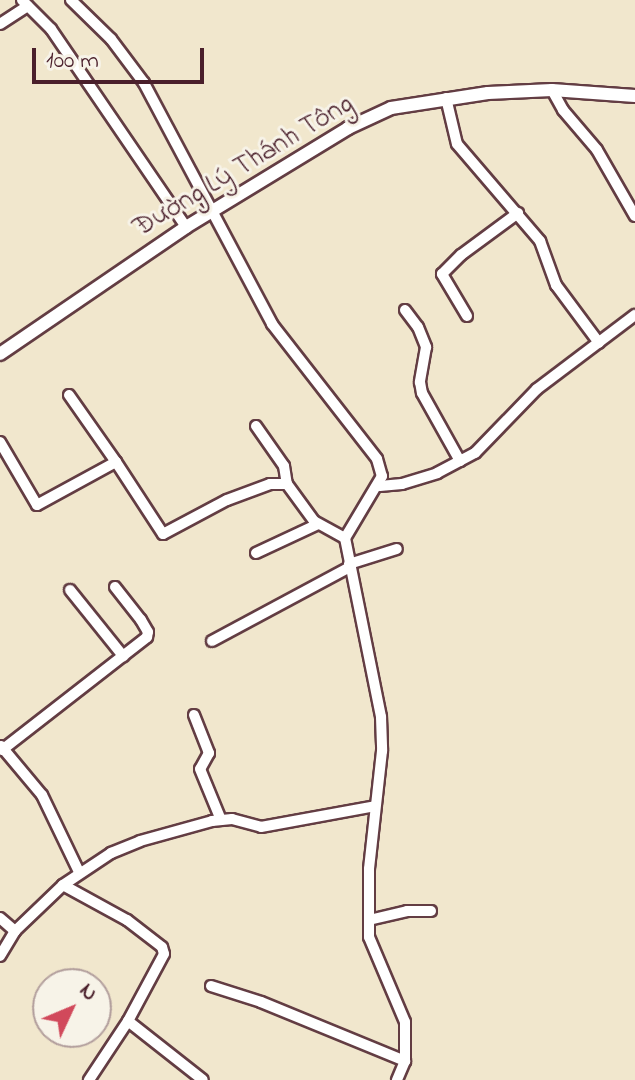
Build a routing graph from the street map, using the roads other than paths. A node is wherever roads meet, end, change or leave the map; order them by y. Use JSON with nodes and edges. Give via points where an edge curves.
{"nodes":[{"id":1,"x":71,"y":0,"type":"edge"},
{"id":2,"x":25,"y":3,"type":"edge"},
{"id":3,"x":0,"y":24,"type":"edge"},
{"id":4,"x":552,"y":90,"type":"junction"},
{"id":5,"x":635,"y":96,"type":"edge"},
{"id":6,"x":446,"y":98,"type":"junction"},
{"id":7,"x":214,"y":211,"type":"junction"},
{"id":8,"x":518,"y":213,"type":"junction"},
{"id":9,"x":635,"y":216,"type":"edge"},
{"id":10,"x":186,"y":227,"type":"junction"},
{"id":11,"x":405,"y":310,"type":"dead end"},
{"id":12,"x":635,"y":315,"type":"edge"},
{"id":13,"x":467,"y":316,"type":"dead end"},
{"id":14,"x":599,"y":343,"type":"junction"},
{"id":15,"x":0,"y":354,"type":"edge"},
{"id":16,"x":69,"y":395,"type":"dead end"},
{"id":17,"x":256,"y":426,"type":"dead end"},
{"id":18,"x":0,"y":442,"type":"edge"},
{"id":19,"x":460,"y":461,"type":"junction"},
{"id":20,"x":116,"y":462,"type":"junction"},
{"id":21,"x":287,"y":484,"type":"junction"},
{"id":22,"x":380,"y":486,"type":"junction"},
{"id":23,"x":318,"y":524,"type":"junction"},
{"id":24,"x":345,"y":538,"type":"junction"},
{"id":25,"x":397,"y":549,"type":"dead end"},
{"id":26,"x":256,"y":553,"type":"dead end"},
{"id":27,"x":350,"y":566,"type":"junction"},
{"id":28,"x":115,"y":587,"type":"dead end"},
{"id":29,"x":70,"y":590,"type":"dead end"},
{"id":30,"x":212,"y":641,"type":"dead end"},
{"id":31,"x":123,"y":656,"type":"junction"},
{"id":32,"x":194,"y":715,"type":"dead end"},
{"id":33,"x":1,"y":747,"type":"edge"},
{"id":34,"x":375,"y":806,"type":"junction"},
{"id":35,"x":221,"y":820,"type":"junction"},
{"id":36,"x":79,"y":872,"type":"junction"},
{"id":37,"x":63,"y":885,"type":"junction"},
{"id":38,"x":431,"y":911,"type":"dead end"},
{"id":39,"x":0,"y":918,"type":"edge"},
{"id":40,"x":369,"y":920,"type":"junction"},
{"id":41,"x":15,"y":931,"type":"junction"},
{"id":42,"x":0,"y":956,"type":"edge"},
{"id":43,"x":211,"y":986,"type":"dead end"},
{"id":44,"x":128,"y":1021,"type":"junction"},
{"id":45,"x":405,"y":1061,"type":"junction"},
{"id":46,"x":89,"y":1080,"type":"edge"},
{"id":47,"x":203,"y":1080,"type":"edge"},
{"id":48,"x":397,"y":1080,"type":"edge"}],
"edges":[{"from":1,"to":7,"type":"street","via":[[111,39],[144,83]]},
{"from":2,"to":3,"type":"street"},
{"from":2,"to":10,"type":"street","via":[[51,29]]},
{"from":4,"to":5,"type":"street","name":"Đường Lý Thánh Tông"},
{"from":4,"to":6,"type":"street","name":"Đường Lý Thánh Tông"},
{"from":4,"to":9,"type":"street","via":[[597,150]]},
{"from":6,"to":7,"type":"street","name":"Đường Lý Thánh Tông","via":[[391,108],[348,128]]},
{"from":6,"to":8,"type":"street","via":[[457,144]]},
{"from":7,"to":10,"type":"street","name":"Đường Lý Thánh Tông"},
{"from":7,"to":22,"type":"street","via":[[272,324],[377,459]]},
{"from":8,"to":13,"type":"street","via":[[442,274]]},
{"from":8,"to":14,"type":"street","via":[[540,241],[556,285]]},
{"from":10,"to":15,"type":"street","name":"Đường Lý Thánh Tông"},
{"from":11,"to":19,"type":"street","via":[[426,347],[422,393]]},
{"from":12,"to":14,"type":"street"},
{"from":14,"to":19,"type":"street","via":[[537,389],[486,443]]},
{"from":16,"to":20,"type":"street"},
{"from":17,"to":21,"type":"street","via":[[284,466]]},
{"from":18,"to":20,"type":"street","via":[[37,505]]},
{"from":19,"to":22,"type":"street","via":[[402,484]]},
{"from":20,"to":21,"type":"street","via":[[163,534],[227,500],[270,484]]},
{"from":21,"to":23,"type":"street"},
{"from":22,"to":24,"type":"street"},
{"from":23,"to":24,"type":"street"},
{"from":23,"to":26,"type":"street"},
{"from":24,"to":27,"type":"street"},
{"from":25,"to":27,"type":"street"},
{"from":27,"to":30,"type":"street"},
{"from":27,"to":34,"type":"street","via":[[381,717]]},
{"from":28,"to":31,"type":"street","via":[[148,632]]},
{"from":29,"to":31,"type":"street"},
{"from":31,"to":33,"type":"street"},
{"from":32,"to":35,"type":"street","via":[[209,753],[200,769]]},
{"from":33,"to":36,"type":"street","via":[[42,795]]},
{"from":34,"to":35,"type":"street","via":[[261,827]]},
{"from":34,"to":40,"type":"street"},
{"from":35,"to":36,"type":"street","via":[[140,841]]},
{"from":36,"to":37,"type":"street"},
{"from":37,"to":41,"type":"street"},
{"from":37,"to":44,"type":"street","via":[[127,920],[162,947],[164,954]]},
{"from":38,"to":40,"type":"street"},
{"from":39,"to":41,"type":"street"},
{"from":40,"to":45,"type":"street","via":[[369,937],[405,1022]]},
{"from":41,"to":42,"type":"street"},
{"from":43,"to":45,"type":"street"},
{"from":44,"to":46,"type":"street"},
{"from":44,"to":47,"type":"street"},
{"from":45,"to":48,"type":"street"}]}
